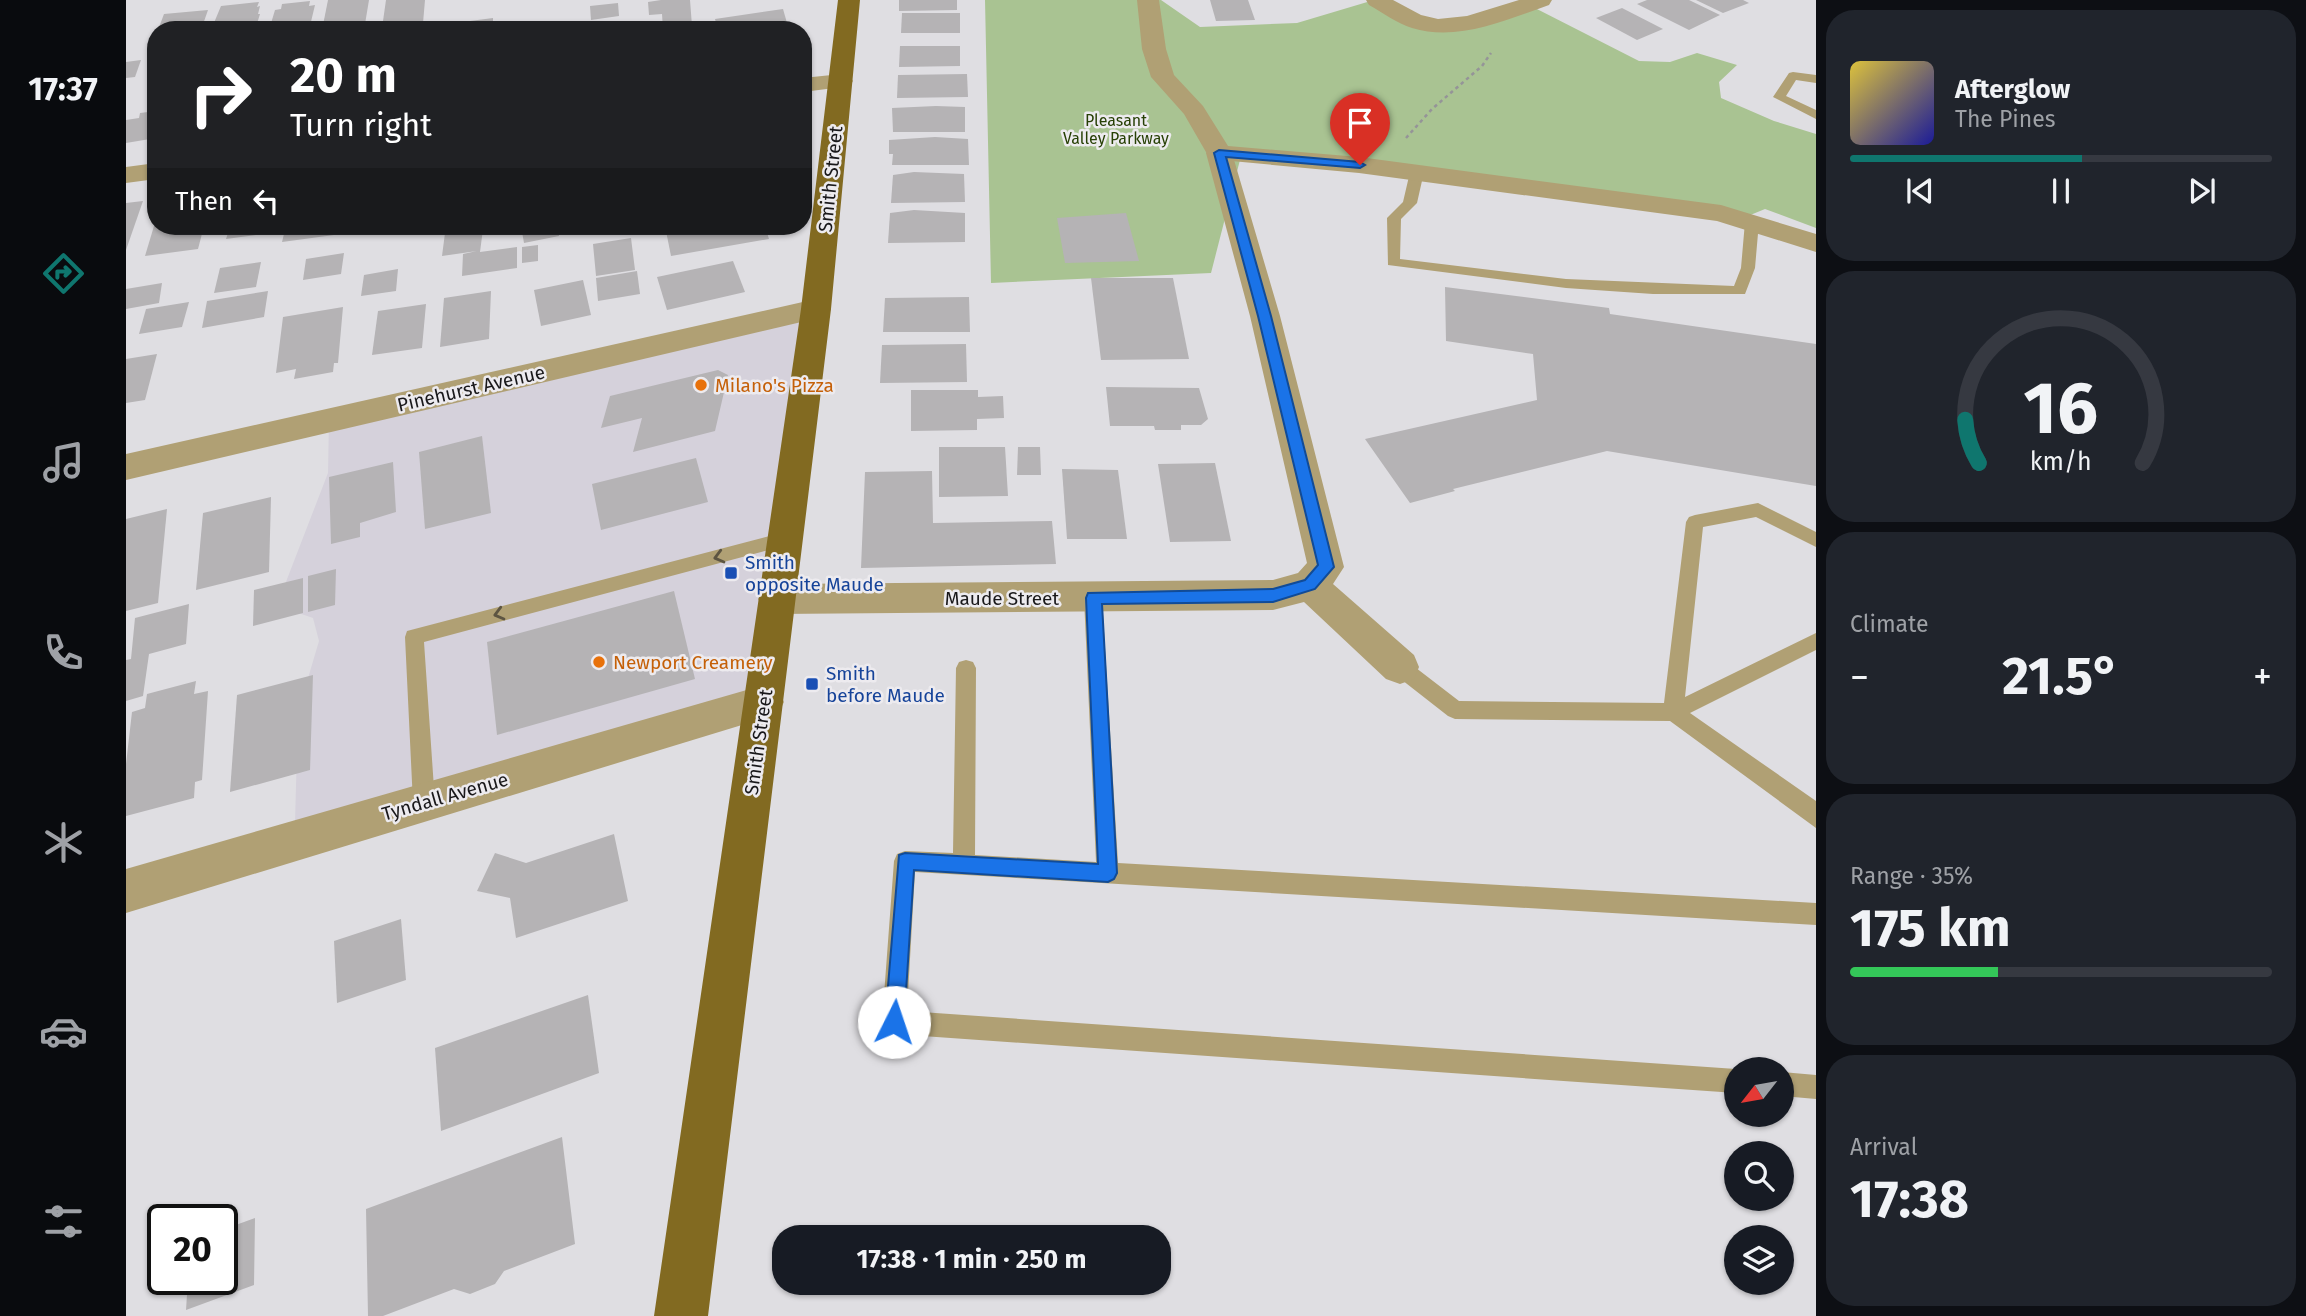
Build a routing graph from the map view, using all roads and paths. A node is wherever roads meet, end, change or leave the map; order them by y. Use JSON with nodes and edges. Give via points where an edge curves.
{"nodes":[{"id":1,"x":849,"y":0,"type":"edge"},
{"id":2,"x":1148,"y":0,"type":"edge"},
{"id":3,"x":1377,"y":0,"type":"edge"},
{"id":4,"x":1541,"y":0,"type":"edge"},
{"id":5,"x":1510,"y":10,"type":"junction"},
{"id":6,"x":1816,"y":79,"type":"edge"},
{"id":7,"x":841,"y":80,"type":"junction"},
{"id":8,"x":812,"y":85,"type":"edge"},
{"id":9,"x":1816,"y":115,"type":"edge"},
{"id":10,"x":1219,"y":153,"type":"junction"},
{"id":11,"x":1380,"y":168,"type":"junction"},
{"id":12,"x":147,"y":172,"type":"edge"},
{"id":13,"x":1416,"y":172,"type":"junction"},
{"id":14,"x":126,"y":175,"type":"edge"},
{"id":15,"x":1752,"y":222,"type":"junction"},
{"id":16,"x":1816,"y":243,"type":"edge"},
{"id":17,"x":816,"y":309,"type":"junction"},
{"id":18,"x":126,"y":467,"type":"edge"},
{"id":19,"x":785,"y":540,"type":"junction"},
{"id":20,"x":1816,"y":540,"type":"edge"},
{"id":21,"x":1310,"y":585,"type":"junction"},
{"id":22,"x":1094,"y":598,"type":"junction"},
{"id":23,"x":777,"y":599,"type":"junction"},
{"id":24,"x":1816,"y":641,"type":"edge"},
{"id":25,"x":966,"y":667,"type":"dead end"},
{"id":26,"x":1400,"y":667,"type":"joint"},
{"id":27,"x":764,"y":702,"type":"junction"},
{"id":28,"x":1673,"y":712,"type":"junction"},
{"id":29,"x":424,"y":803,"type":"junction"},
{"id":30,"x":1816,"y":818,"type":"edge"},
{"id":31,"x":964,"y":864,"type":"junction"},
{"id":32,"x":1108,"y":873,"type":"junction"},
{"id":33,"x":126,"y":891,"type":"edge"},
{"id":34,"x":1816,"y":914,"type":"edge"},
{"id":35,"x":1724,"y":1080,"type":"edge"},
{"id":36,"x":1794,"y":1085,"type":"edge"},
{"id":37,"x":1816,"y":1087,"type":"edge"},
{"id":38,"x":681,"y":1316,"type":"edge"}],
"edges":[{"from":1,"to":7,"type":"main road","name":"Smith Street"},
{"from":2,"to":10,"type":"street","via":[[1163,77],[1194,111]]},
{"from":3,"to":5,"type":"street","via":[[1429,26]]},
{"from":4,"to":5,"type":"street"},
{"from":5,"to":11,"type":"path","via":[[1518,21],[1482,66],[1432,109]]},
{"from":6,"to":9,"type":"lane","via":[[1793,76],[1779,97]]},
{"from":7,"to":8,"type":"street"},
{"from":7,"to":17,"type":"main road","name":"Smith Street"},
{"from":10,"to":11,"type":"street"},
{"from":10,"to":21,"type":"street","via":[[1265,316],[1326,567]]},
{"from":11,"to":13,"type":"street"},
{"from":12,"to":14,"type":"street"},
{"from":13,"to":15,"type":"street","via":[[1721,213]]},
{"from":13,"to":15,"type":"lane","via":[[1410,203],[1394,218],[1393,262],[1460,273],[1612,289],[1740,291],[1748,268]]},
{"from":15,"to":16,"type":"street"},
{"from":17,"to":18,"type":"street","name":"Pinehurst Avenue"},
{"from":17,"to":19,"type":"main road","name":"Smith Street"},
{"from":19,"to":23,"type":"main road","name":"Smith Street"},
{"from":19,"to":29,"type":"lane","one_way":true,"via":[[414,636]]},
{"from":20,"to":28,"type":"lane","via":[[1758,510],[1695,522]]},
{"from":21,"to":22,"type":"street","name":"Maude Street","via":[[1273,595]]},
{"from":21,"to":26,"type":"street"},
{"from":22,"to":23,"type":"street","name":"Maude Street"},
{"from":22,"to":32,"type":"lane"},
{"from":23,"to":27,"type":"main road","name":"Smith Street"},
{"from":24,"to":28,"type":"lane"},
{"from":25,"to":31,"type":"lane"},
{"from":26,"to":28,"type":"lane","via":[[1455,710]]},
{"from":27,"to":29,"type":"street","name":"Tyndall Avenue"},
{"from":27,"to":38,"type":"main road","name":"Smith Street"},
{"from":28,"to":30,"type":"lane","via":[[1812,810]]},
{"from":29,"to":33,"type":"street","name":"Tyndall Avenue"},
{"from":31,"to":32,"type":"lane"},
{"from":31,"to":35,"type":"lane","via":[[905,861],[894,1022]]},
{"from":32,"to":34,"type":"lane"},
{"from":36,"to":37,"type":"lane"}]}
